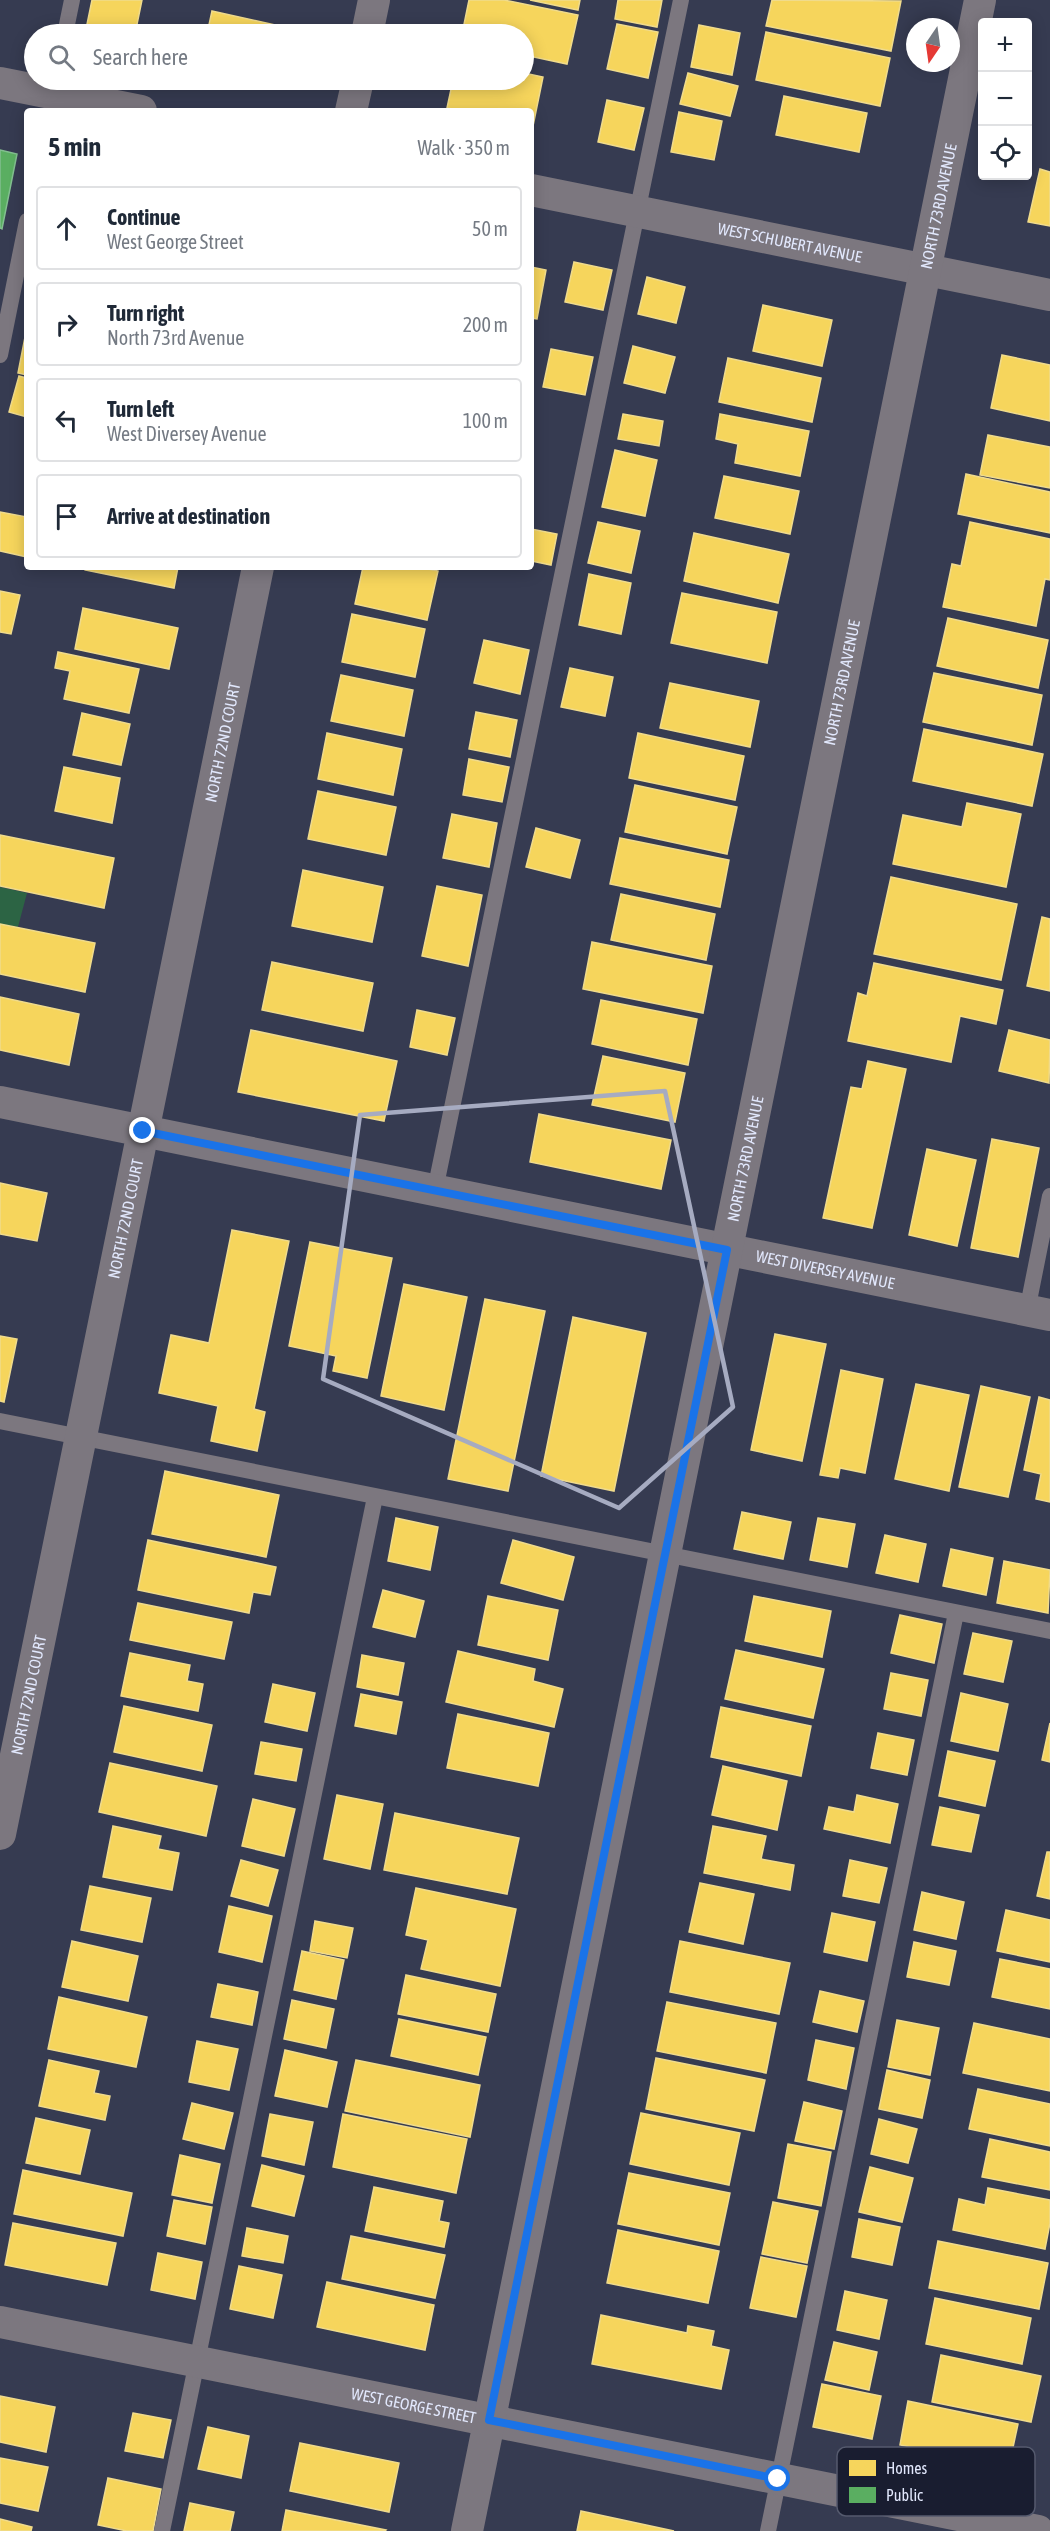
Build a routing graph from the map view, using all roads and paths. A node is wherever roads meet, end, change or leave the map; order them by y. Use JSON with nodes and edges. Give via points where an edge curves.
{"nodes":[{"id":1,"x":72,"y":0,"type":"edge"},
{"id":2,"x":374,"y":0,"type":"edge"},
{"id":3,"x":681,"y":0,"type":"edge"},
{"id":4,"x":980,"y":0,"type":"edge"},
{"id":5,"x":67,"y":24,"type":"edge"},
{"id":6,"x":369,"y":24,"type":"edge"},
{"id":7,"x":0,"y":82,"type":"edge"},
{"id":8,"x":24,"y":88,"type":"edge"},
{"id":9,"x":33,"y":90,"type":"edge"},
{"id":10,"x":356,"y":90,"type":"edge"},
{"id":11,"x":53,"y":95,"type":"edge"},
{"id":12,"x":124,"y":108,"type":"edge"},
{"id":13,"x":352,"y":108,"type":"edge"},
{"id":14,"x":534,"y":191,"type":"edge"},
{"id":15,"x":637,"y":212,"type":"junction"},
{"id":16,"x":24,"y":236,"type":"edge"},
{"id":17,"x":925,"y":269,"type":"junction"},
{"id":18,"x":1050,"y":295,"type":"edge"},
{"id":19,"x":0,"y":355,"type":"edge"},
{"id":20,"x":257,"y":570,"type":"edge"},
{"id":21,"x":0,"y":1102,"type":"edge"},
{"id":22,"x":143,"y":1131,"type":"junction"},
{"id":23,"x":435,"y":1190,"type":"junction"},
{"id":24,"x":1050,"y":1196,"type":"edge"},
{"id":25,"x":727,"y":1250,"type":"junction"},
{"id":26,"x":1039,"y":1313,"type":"edge"},
{"id":27,"x":0,"y":1421,"type":"edge"},
{"id":28,"x":81,"y":1437,"type":"junction"},
{"id":29,"x":375,"y":1497,"type":"junction"},
{"id":30,"x":665,"y":1554,"type":"junction"},
{"id":31,"x":957,"y":1613,"type":"junction"},
{"id":32,"x":1050,"y":1631,"type":"edge"},
{"id":33,"x":0,"y":1834,"type":"edge"},
{"id":34,"x":0,"y":2322,"type":"edge"},
{"id":35,"x":196,"y":2361,"type":"junction"},
{"id":36,"x":489,"y":2420,"type":"junction"},
{"id":37,"x":778,"y":2479,"type":"junction"},
{"id":38,"x":837,"y":2491,"type":"edge"},
{"id":39,"x":963,"y":2516,"type":"edge"},
{"id":40,"x":162,"y":2531,"type":"edge"},
{"id":41,"x":467,"y":2531,"type":"edge"},
{"id":42,"x":768,"y":2531,"type":"edge"},
{"id":43,"x":1038,"y":2531,"type":"edge"}],
"edges":[{"from":1,"to":5,"type":"lane"},
{"from":2,"to":6,"type":"street"},
{"from":3,"to":15,"type":"lane"},
{"from":4,"to":17,"type":"street","name":"NORTH 73RD AVENUE"},
{"from":7,"to":8,"type":"street"},
{"from":9,"to":11,"type":"street"},
{"from":10,"to":13,"type":"street"},
{"from":11,"to":12,"type":"street"},
{"from":14,"to":15,"type":"street","name":"WEST SCHUBERT AVENUE"},
{"from":15,"to":17,"type":"street","name":"WEST SCHUBERT AVENUE"},
{"from":15,"to":23,"type":"lane"},
{"from":16,"to":19,"type":"lane"},
{"from":17,"to":18,"type":"street","name":"WEST SCHUBERT AVENUE"},
{"from":17,"to":25,"type":"street","name":"NORTH 73RD AVENUE"},
{"from":20,"to":22,"type":"street","name":"NORTH 72ND COURT"},
{"from":21,"to":22,"type":"street","name":"WEST DIVERSEY AVENUE"},
{"from":22,"to":23,"type":"street","name":"WEST DIVERSEY AVENUE"},
{"from":22,"to":28,"type":"street","name":"NORTH 72ND COURT"},
{"from":23,"to":25,"type":"street","name":"WEST DIVERSEY AVENUE"},
{"from":24,"to":26,"type":"lane"},
{"from":25,"to":26,"type":"street","name":"WEST DIVERSEY AVENUE"},
{"from":25,"to":30,"type":"street","name":"NORTH 73RD AVENUE"},
{"from":27,"to":28,"type":"lane"},
{"from":28,"to":29,"type":"lane"},
{"from":28,"to":33,"type":"street","name":"NORTH 72ND COURT"},
{"from":29,"to":30,"type":"lane"},
{"from":29,"to":35,"type":"lane"},
{"from":30,"to":31,"type":"lane"},
{"from":30,"to":36,"type":"street","name":"NORTH 73RD AVENUE"},
{"from":31,"to":32,"type":"lane"},
{"from":31,"to":37,"type":"lane"},
{"from":34,"to":35,"type":"street","name":"WEST GEORGE STREET"},
{"from":35,"to":36,"type":"street","name":"WEST GEORGE STREET"},
{"from":35,"to":40,"type":"lane"},
{"from":36,"to":37,"type":"street","name":"WEST GEORGE STREET"},
{"from":36,"to":41,"type":"street","name":"NORTH 73RD AVENUE"},
{"from":37,"to":38,"type":"street","name":"WEST GEORGE STREET"},
{"from":37,"to":42,"type":"lane"},
{"from":39,"to":43,"type":"street","name":"WEST GEORGE STREET"}]}
